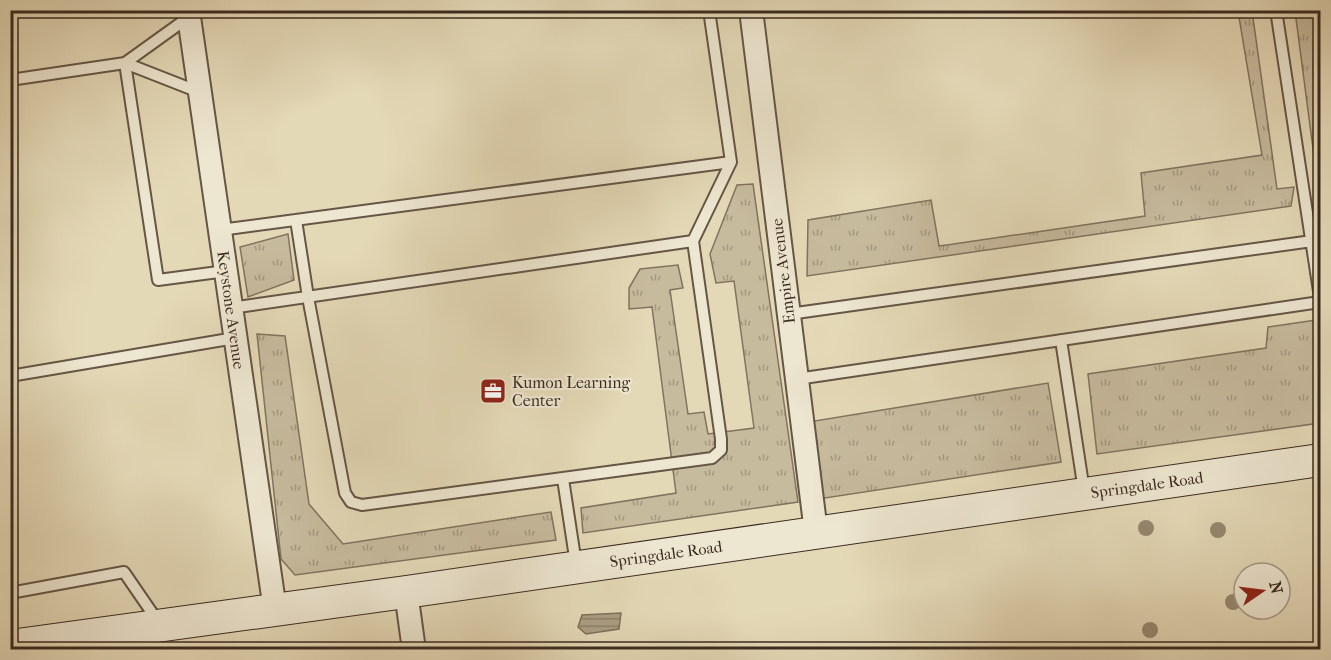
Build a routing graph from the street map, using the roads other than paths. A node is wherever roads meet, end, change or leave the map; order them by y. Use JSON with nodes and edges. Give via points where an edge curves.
{"nodes":[{"id":1,"x":709,"y":10,"type":"edge"},
{"id":2,"x":751,"y":10,"type":"edge"},
{"id":3,"x":1276,"y":10,"type":"edge"},
{"id":4,"x":188,"y":14,"type":"edge"},
{"id":5,"x":125,"y":63,"type":"junction"},
{"id":6,"x":10,"y":80,"type":"edge"},
{"id":7,"x":199,"y":92,"type":"junction"},
{"id":8,"x":730,"y":162,"type":"junction"},
{"id":9,"x":296,"y":220,"type":"junction"},
{"id":10,"x":220,"y":230,"type":"junction"},
{"id":11,"x":693,"y":241,"type":"junction"},
{"id":12,"x":1312,"y":241,"type":"junction"},
{"id":13,"x":226,"y":271,"type":"junction"},
{"id":14,"x":308,"y":297,"type":"junction"},
{"id":15,"x":1320,"y":300,"type":"edge"},
{"id":16,"x":231,"y":308,"type":"junction"},
{"id":17,"x":789,"y":314,"type":"junction"},
{"id":18,"x":235,"y":338,"type":"junction"},
{"id":19,"x":1061,"y":340,"type":"junction"},
{"id":20,"x":10,"y":376,"type":"edge"},
{"id":21,"x":797,"y":379,"type":"junction"},
{"id":22,"x":1320,"y":460,"type":"edge"},
{"id":23,"x":563,"y":478,"type":"junction"},
{"id":24,"x":1084,"y":494,"type":"junction"},
{"id":25,"x":816,"y":532,"type":"junction"},
{"id":26,"x":576,"y":567,"type":"junction"},
{"id":27,"x":406,"y":592,"type":"junction"},
{"id":28,"x":10,"y":594,"type":"edge"},
{"id":29,"x":275,"y":610,"type":"junction"},
{"id":30,"x":161,"y":626,"type":"junction"},
{"id":31,"x":10,"y":646,"type":"edge"},
{"id":32,"x":414,"y":650,"type":"edge"}],
"edges":[{"from":1,"to":8,"type":"lane"},
{"from":2,"to":17,"type":"street","name":"Empire Avenue"},
{"from":3,"to":12,"type":"lane"},
{"from":4,"to":5,"type":"lane"},
{"from":4,"to":7,"type":"street","name":"Keystone Avenue"},
{"from":5,"to":6,"type":"lane"},
{"from":5,"to":7,"type":"lane"},
{"from":5,"to":13,"type":"lane","via":[[158,280]]},
{"from":7,"to":10,"type":"street","name":"Keystone Avenue"},
{"from":8,"to":9,"type":"lane"},
{"from":8,"to":11,"type":"lane"},
{"from":9,"to":10,"type":"lane"},
{"from":9,"to":14,"type":"lane"},
{"from":10,"to":13,"type":"street","name":"Keystone Avenue"},
{"from":11,"to":14,"type":"lane"},
{"from":11,"to":23,"type":"lane","via":[[721,450],[704,460]]},
{"from":12,"to":15,"type":"lane"},
{"from":12,"to":17,"type":"lane"},
{"from":13,"to":16,"type":"street","name":"Keystone Avenue"},
{"from":14,"to":16,"type":"lane"},
{"from":14,"to":23,"type":"lane","via":[[345,493],[351,502],[362,505]]},
{"from":15,"to":19,"type":"lane"},
{"from":16,"to":18,"type":"street","name":"Keystone Avenue"},
{"from":17,"to":21,"type":"street","name":"Empire Avenue"},
{"from":18,"to":20,"type":"lane"},
{"from":18,"to":29,"type":"street","name":"Keystone Avenue"},
{"from":19,"to":21,"type":"lane"},
{"from":19,"to":24,"type":"lane"},
{"from":21,"to":25,"type":"street","name":"Empire Avenue"},
{"from":22,"to":24,"type":"main road","name":"Springdale Road"},
{"from":23,"to":26,"type":"lane"},
{"from":24,"to":25,"type":"main road","name":"Springdale Road"},
{"from":25,"to":26,"type":"main road","name":"Springdale Road"},
{"from":26,"to":27,"type":"main road","name":"Springdale Road"},
{"from":27,"to":29,"type":"main road","name":"Springdale Road"},
{"from":27,"to":32,"type":"street"},
{"from":28,"to":30,"type":"lane","via":[[124,572]]},
{"from":29,"to":30,"type":"main road","name":"Springdale Road"},
{"from":30,"to":31,"type":"main road","name":"Springdale Road"}]}
